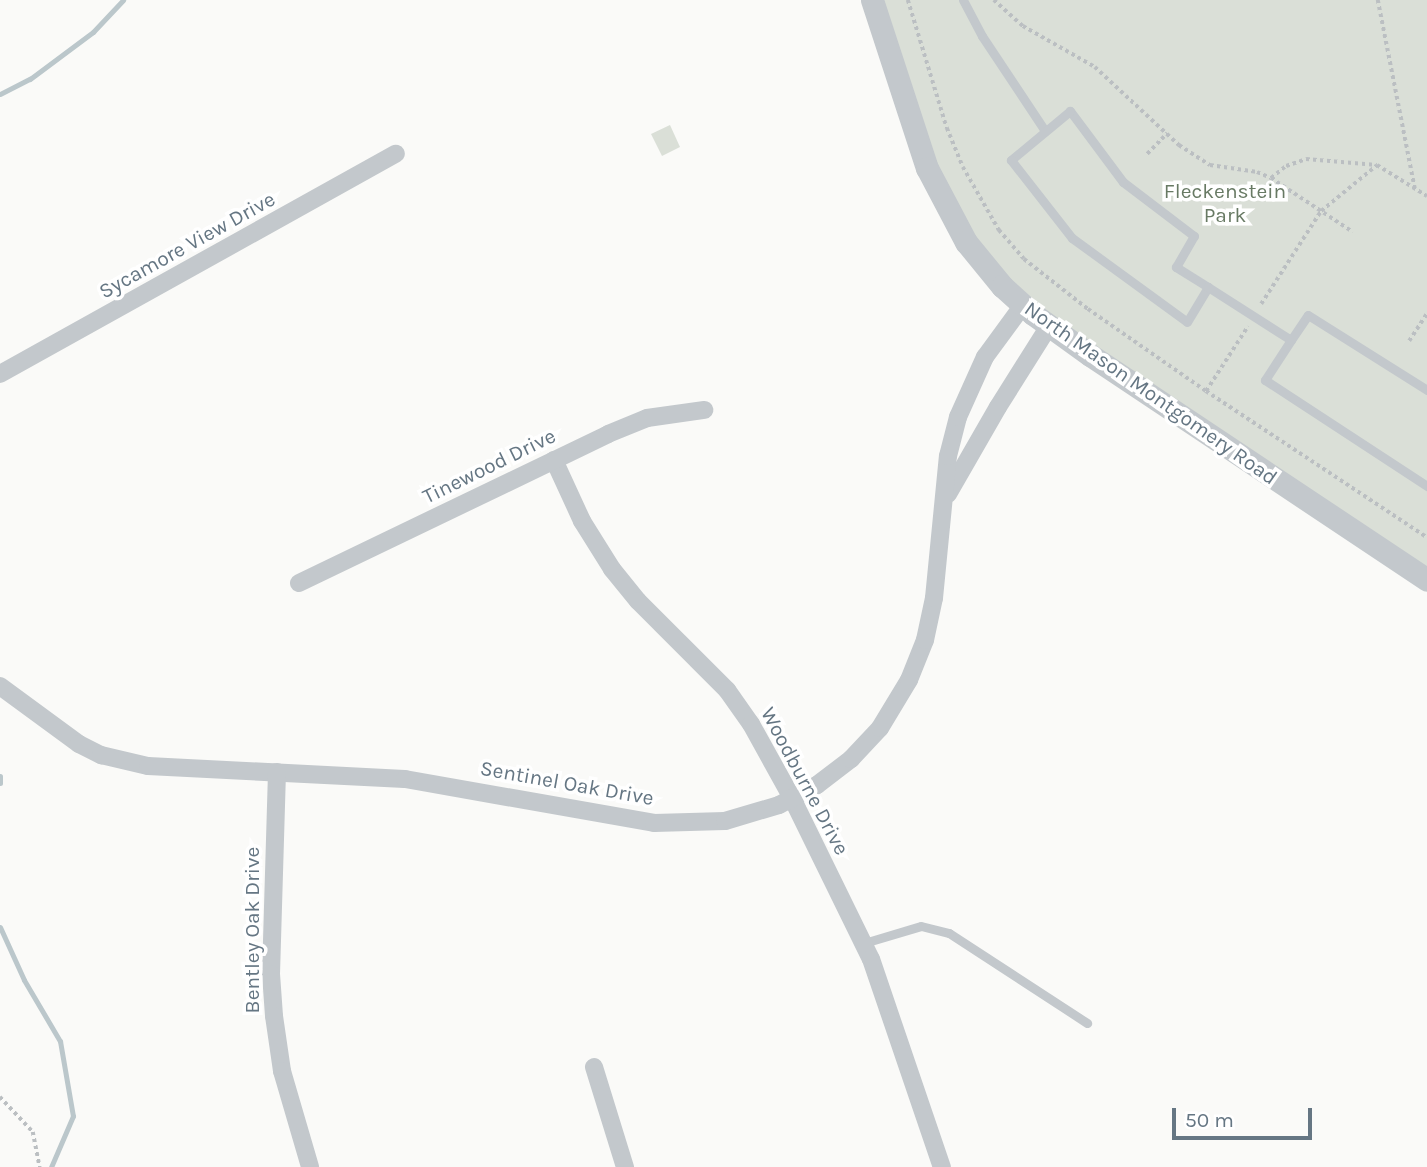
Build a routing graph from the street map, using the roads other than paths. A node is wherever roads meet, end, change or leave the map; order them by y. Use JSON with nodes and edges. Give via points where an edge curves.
{"nodes":[{"id":1,"x":872,"y":0,"type":"edge"},
{"id":2,"x":963,"y":0,"type":"edge"},
{"id":3,"x":1045,"y":131,"type":"junction"},
{"id":4,"x":396,"y":154,"type":"dead end"},
{"id":5,"x":1208,"y":287,"type":"junction"},
{"id":6,"x":1023,"y":305,"type":"junction"},
{"id":7,"x":1049,"y":326,"type":"junction"},
{"id":8,"x":1291,"y":340,"type":"junction"},
{"id":9,"x":0,"y":374,"type":"edge"},
{"id":10,"x":1427,"y":390,"type":"edge"},
{"id":11,"x":704,"y":410,"type":"dead end"},
{"id":12,"x":554,"y":460,"type":"junction"},
{"id":13,"x":1427,"y":486,"type":"edge"},
{"id":14,"x":945,"y":500,"type":"junction"},
{"id":15,"x":1427,"y":580,"type":"edge"},
{"id":16,"x":299,"y":583,"type":"dead end"},
{"id":17,"x":0,"y":686,"type":"edge"},
{"id":18,"x":276,"y":772,"type":"junction"},
{"id":19,"x":793,"y":798,"type":"junction"},
{"id":20,"x":864,"y":943,"type":"junction"},
{"id":21,"x":1087,"y":1023,"type":"dead end"},
{"id":22,"x":594,"y":1067,"type":"dead end"},
{"id":23,"x":310,"y":1167,"type":"edge"},
{"id":24,"x":625,"y":1167,"type":"edge"},
{"id":25,"x":942,"y":1167,"type":"edge"}],
"edges":[{"from":1,"to":6,"type":"street","name":"North Mason Montgomery Road","via":[[927,168],[944,206],[975,254]]},
{"from":2,"to":3,"type":"lane"},
{"from":3,"to":5,"type":"lane","via":[[1070,111],[1123,182],[1194,236],[1176,267]]},
{"from":3,"to":5,"type":"lane","via":[[1011,160],[1072,238],[1187,322]]},
{"from":4,"to":9,"type":"street","name":"Sycamore View Drive"},
{"from":5,"to":8,"type":"lane"},
{"from":6,"to":7,"type":"street","name":"North Mason Montgomery Road"},
{"from":6,"to":14,"type":"street","name":"Sentinel Oak Drive","via":[[985,357],[958,417],[948,456]]},
{"from":7,"to":14,"type":"street","name":"Sentinel Oak Drive"},
{"from":7,"to":15,"type":"street","name":"North Mason Montgomery Road"},
{"from":8,"to":10,"type":"lane","via":[[1308,316]]},
{"from":8,"to":13,"type":"lane","via":[[1265,380]]},
{"from":11,"to":12,"type":"street","name":"Tinewood Drive","via":[[647,418]]},
{"from":12,"to":16,"type":"street","name":"Tinewood Drive"},
{"from":12,"to":19,"type":"street","name":"Woodburne Drive","via":[[582,522],[612,569],[727,690]]},
{"from":14,"to":19,"type":"street","name":"Sentinel Oak Drive","via":[[925,640],[903,692],[880,728],[851,760]]},
{"from":17,"to":18,"type":"street","name":"Sentinel Oak Drive","via":[[61,732],[101,755],[171,770]]},
{"from":18,"to":19,"type":"street","name":"Sentinel Oak Drive","via":[[405,779],[654,823],[725,821]]},
{"from":18,"to":23,"type":"street","name":"Bentley Oak Drive","via":[[274,1016],[282,1071]]},
{"from":19,"to":20,"type":"street","name":"Woodburne Drive"},
{"from":20,"to":21,"type":"lane","via":[[921,926],[949,933]]},
{"from":20,"to":25,"type":"street","name":"Woodburne Drive"},
{"from":22,"to":24,"type":"street"}]}
